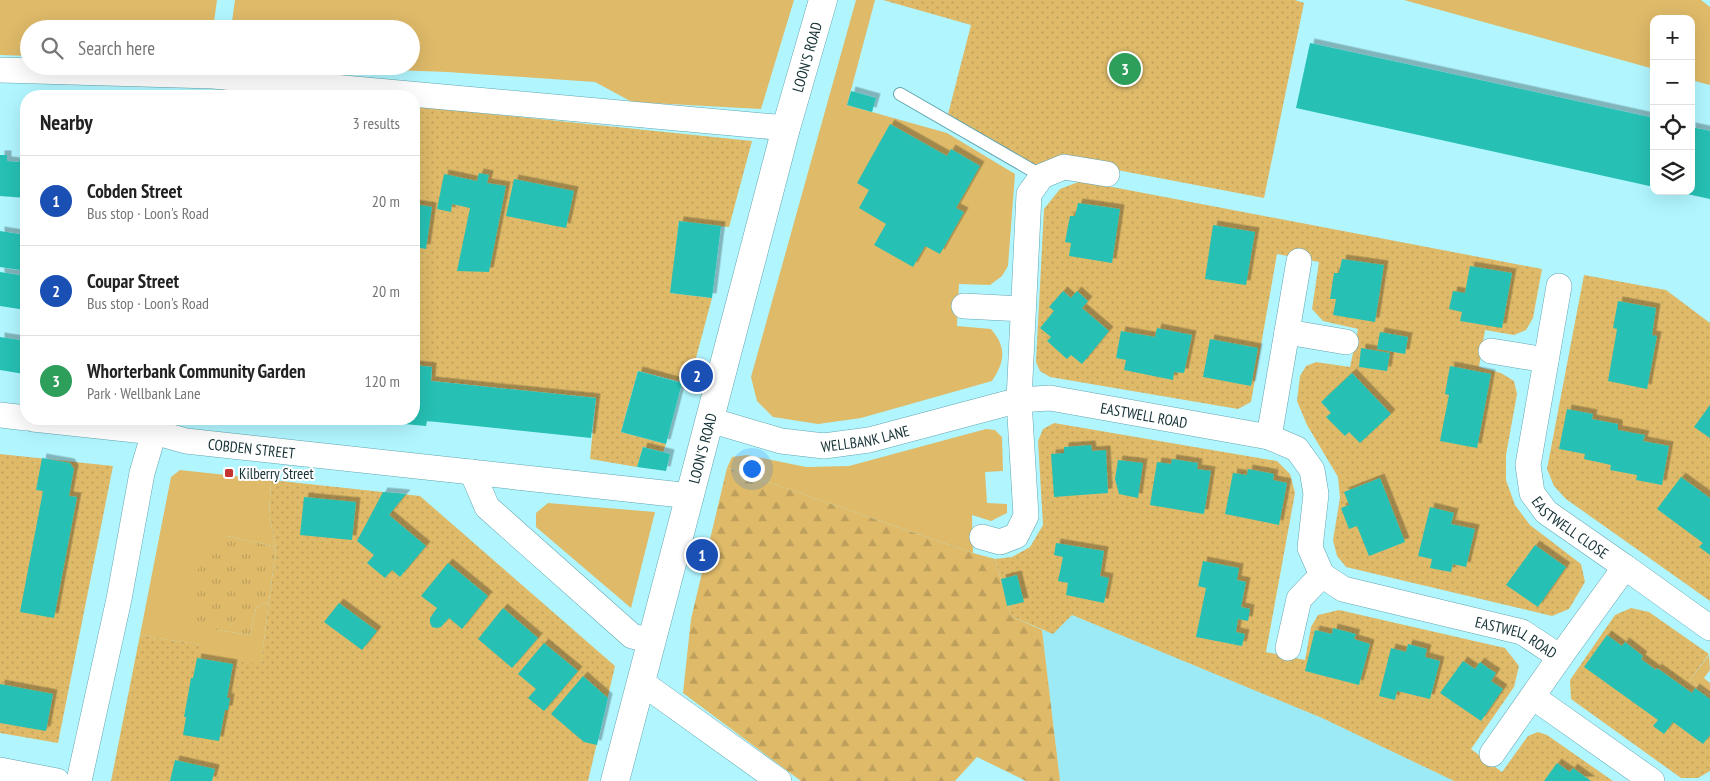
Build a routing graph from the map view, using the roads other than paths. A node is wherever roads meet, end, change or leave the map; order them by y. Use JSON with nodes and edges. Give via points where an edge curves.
{"nodes":[{"id":1,"x":823,"y":0,"type":"edge"},
{"id":2,"x":0,"y":70,"type":"edge"},
{"id":3,"x":20,"y":72,"type":"edge"},
{"id":4,"x":66,"y":75,"type":"edge"},
{"id":5,"x":211,"y":86,"type":"edge"},
{"id":6,"x":266,"y":90,"type":"edge"},
{"id":7,"x":900,"y":94,"type":"dead end"},
{"id":8,"x":420,"y":101,"type":"edge"},
{"id":9,"x":786,"y":128,"type":"junction"},
{"id":10,"x":1107,"y":174,"type":"dead end"},
{"id":11,"x":1042,"y":176,"type":"junction"},
{"id":12,"x":1299,"y":261,"type":"dead end"},
{"id":13,"x":1559,"y":286,"type":"dead end"},
{"id":14,"x":964,"y":306,"type":"dead end"},
{"id":15,"x":1023,"y":309,"type":"junction"},
{"id":16,"x":1287,"y":332,"type":"junction"},
{"id":17,"x":1346,"y":342,"type":"dead end"},
{"id":18,"x":1492,"y":351,"type":"dead end"},
{"id":19,"x":1546,"y":360,"type":"junction"},
{"id":20,"x":1019,"y":400,"type":"junction"},
{"id":21,"x":0,"y":416,"type":"edge"},
{"id":22,"x":20,"y":418,"type":"edge"},
{"id":23,"x":710,"y":420,"type":"junction"},
{"id":24,"x":139,"y":425,"type":"edge"},
{"id":25,"x":156,"y":426,"type":"edge"},
{"id":26,"x":1269,"y":437,"type":"junction"},
{"id":27,"x":472,"y":472,"type":"junction"},
{"id":28,"x":690,"y":496,"type":"junction"},
{"id":29,"x":982,"y":538,"type":"dead end"},
{"id":30,"x":1625,"y":567,"type":"junction"},
{"id":31,"x":1322,"y":575,"type":"junction"},
{"id":32,"x":1710,"y":628,"type":"edge"},
{"id":33,"x":651,"y":641,"type":"junction"},
{"id":34,"x":1288,"y":648,"type":"dead end"},
{"id":35,"x":1560,"y":657,"type":"junction"},
{"id":36,"x":641,"y":682,"type":"junction"},
{"id":37,"x":1532,"y":697,"type":"junction"},
{"id":38,"x":1492,"y":754,"type":"dead end"},
{"id":39,"x":0,"y":770,"type":"edge"},
{"id":40,"x":57,"y":781,"type":"edge"},
{"id":41,"x":79,"y":781,"type":"edge"},
{"id":42,"x":615,"y":781,"type":"edge"},
{"id":43,"x":779,"y":781,"type":"edge"},
{"id":44,"x":1652,"y":781,"type":"edge"}],
"edges":[{"from":1,"to":9,"type":"street","name":"LOON'S ROAD"},
{"from":2,"to":3,"type":"street"},
{"from":4,"to":5,"type":"street"},
{"from":5,"to":6,"type":"street"},
{"from":7,"to":11,"type":"lane"},
{"from":8,"to":9,"type":"street"},
{"from":9,"to":23,"type":"street","name":"LOON'S ROAD"},
{"from":10,"to":11,"type":"street","via":[[1064,167]]},
{"from":11,"to":15,"type":"street","via":[[1029,194]]},
{"from":12,"to":16,"type":"street"},
{"from":13,"to":19,"type":"street","name":"EASTWELL CLOSE"},
{"from":14,"to":15,"type":"street"},
{"from":15,"to":20,"type":"street"},
{"from":16,"to":17,"type":"street"},
{"from":16,"to":26,"type":"street"},
{"from":18,"to":19,"type":"street"},
{"from":19,"to":30,"type":"street","name":"EASTWELL CLOSE","via":[[1528,465],[1532,493],[1546,512]]},
{"from":20,"to":23,"type":"street","name":"WELLBANK LANE","via":[[868,440],[824,446],[781,441]]},
{"from":20,"to":26,"type":"street","name":"EASTWELL ROAD","via":[[1050,398]]},
{"from":20,"to":29,"type":"street","via":[[1026,516],[1016,536],[1000,542]]},
{"from":21,"to":22,"type":"street","name":"COBDEN STREET"},
{"from":23,"to":28,"type":"street","name":"LOON'S ROAD"},
{"from":24,"to":25,"type":"street","name":"COBDEN STREET"},
{"from":25,"to":27,"type":"street","name":"COBDEN STREET","via":[[186,441]]},
{"from":25,"to":41,"type":"street","via":[[142,473]]},
{"from":26,"to":31,"type":"street","name":"EASTWELL ROAD","via":[[1297,449],[1312,470],[1316,494],[1310,548]]},
{"from":27,"to":28,"type":"street","name":"COBDEN STREET"},
{"from":27,"to":33,"type":"street","via":[[487,507],[632,636]]},
{"from":28,"to":33,"type":"street","name":"LOON'S ROAD"},
{"from":30,"to":32,"type":"street"},
{"from":30,"to":35,"type":"street","name":"EASTWELL ROAD"},
{"from":31,"to":34,"type":"street","via":[[1299,599]]},
{"from":31,"to":35,"type":"street","name":"EASTWELL ROAD","via":[[1344,589],[1522,632]]},
{"from":33,"to":36,"type":"street","name":"LOON'S ROAD"},
{"from":35,"to":37,"type":"street"},
{"from":36,"to":42,"type":"street","name":"LOON'S ROAD"},
{"from":36,"to":43,"type":"street"},
{"from":37,"to":38,"type":"street"},
{"from":37,"to":44,"type":"street"},
{"from":39,"to":40,"type":"street"}]}
